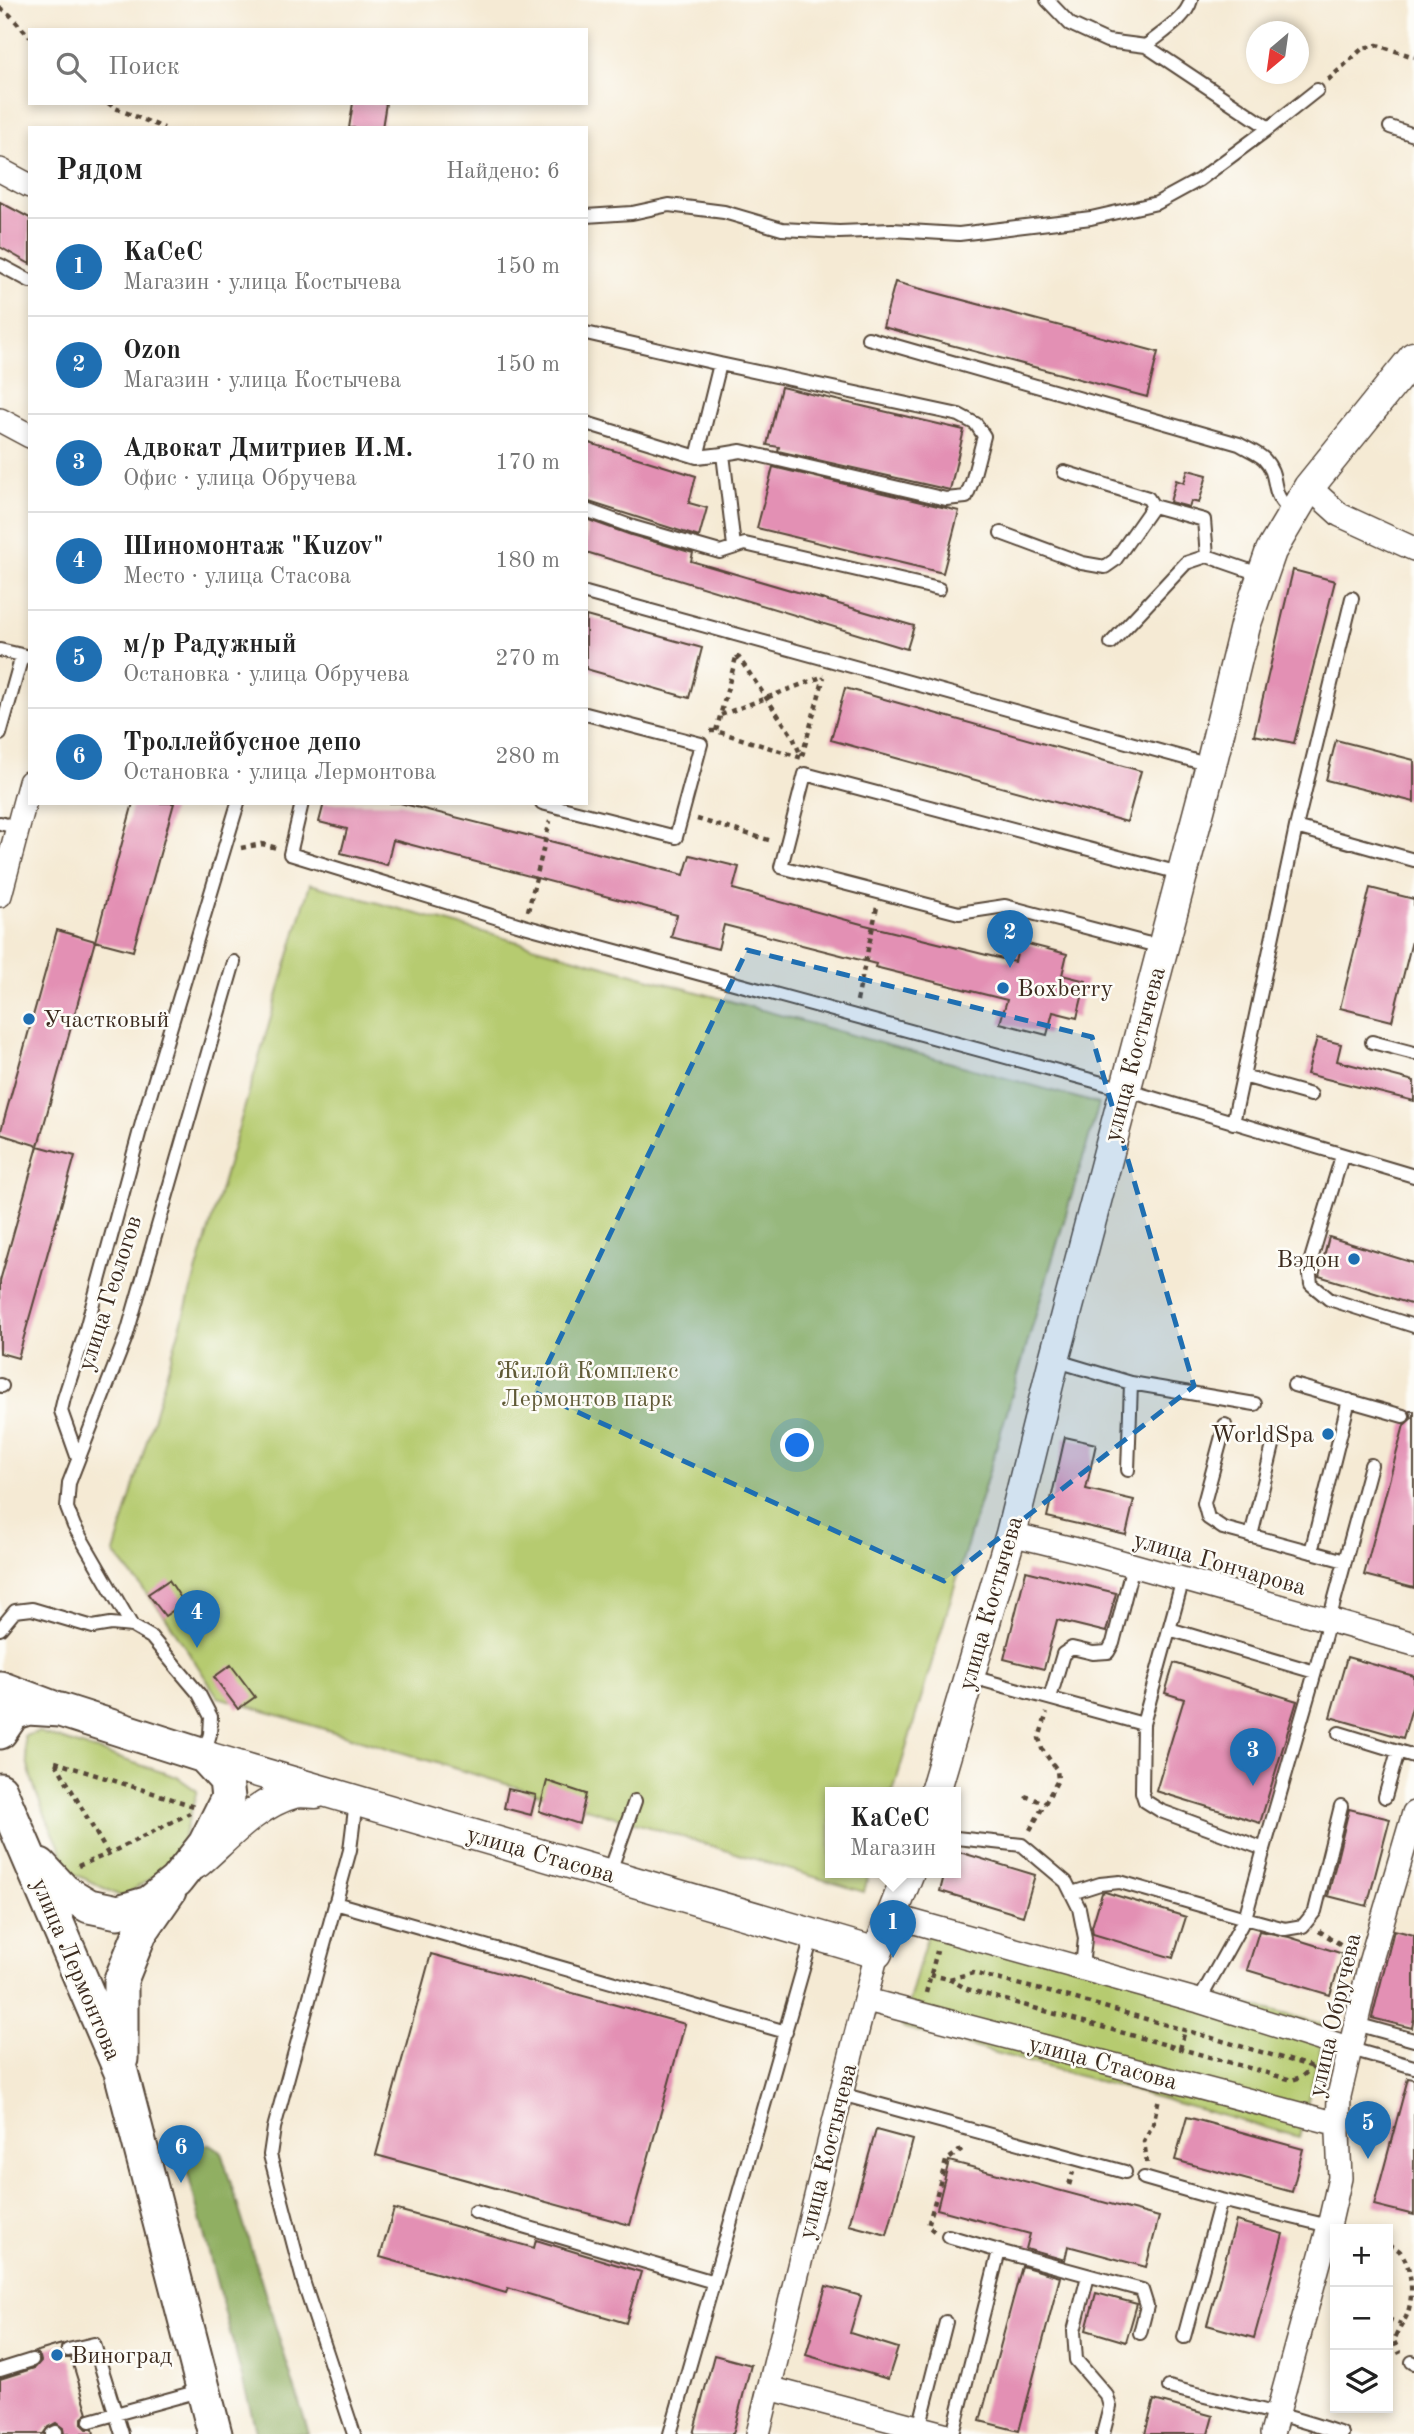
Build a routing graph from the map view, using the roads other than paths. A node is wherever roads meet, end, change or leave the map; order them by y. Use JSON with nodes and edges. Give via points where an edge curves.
{"nodes":[{"id":1,"x":1047,"y":0,"type":"edge"},
{"id":2,"x":1191,"y":0,"type":"edge"},
{"id":3,"x":1146,"y":46,"type":"junction"},
{"id":4,"x":1317,"y":90,"type":"road end"},
{"id":5,"x":1390,"y":127,"type":"dead end"},
{"id":6,"x":1269,"y":128,"type":"junction"},
{"id":7,"x":1414,"y":135,"type":"edge"},
{"id":8,"x":0,"y":170,"type":"edge"},
{"id":9,"x":28,"y":186,"type":"edge"},
{"id":10,"x":588,"y":216,"type":"edge"},
{"id":11,"x":0,"y":265,"type":"edge"},
{"id":12,"x":28,"y":280,"type":"edge"},
{"id":13,"x":588,"y":332,"type":"edge"},
{"id":14,"x":868,"y":338,"type":"dead end"},
{"id":15,"x":1414,"y":357,"type":"edge"},
{"id":16,"x":720,"y":364,"type":"junction"},
{"id":17,"x":0,"y":420,"type":"edge"},
{"id":18,"x":588,"y":424,"type":"edge"},
{"id":19,"x":28,"y":435,"type":"edge"},
{"id":20,"x":723,"y":454,"type":"junction"},
{"id":21,"x":697,"y":457,"type":"junction"},
{"id":22,"x":1064,"y":472,"type":"dead end"},
{"id":23,"x":1309,"y":487,"type":"junction"},
{"id":24,"x":1153,"y":506,"type":"junction"},
{"id":25,"x":588,"y":511,"type":"edge"},
{"id":26,"x":1293,"y":514,"type":"junction"},
{"id":27,"x":1001,"y":534,"type":"dead end"},
{"id":28,"x":734,"y":546,"type":"junction"},
{"id":29,"x":1414,"y":549,"type":"edge"},
{"id":30,"x":1206,"y":556,"type":"junction"},
{"id":31,"x":1262,"y":575,"type":"junction"},
{"id":32,"x":939,"y":589,"type":"dead end"},
{"id":33,"x":588,"y":594,"type":"edge"},
{"id":34,"x":1352,"y":598,"type":"dead end"},
{"id":35,"x":1111,"y":643,"type":"dead end"},
{"id":36,"x":0,"y":650,"type":"edge"},
{"id":37,"x":26,"y":657,"type":"edge"},
{"id":38,"x":588,"y":715,"type":"edge"},
{"id":39,"x":0,"y":730,"type":"edge"},
{"id":40,"x":1211,"y":765,"type":"junction"},
{"id":41,"x":28,"y":786,"type":"edge"},
{"id":42,"x":236,"y":805,"type":"edge"},
{"id":43,"x":302,"y":805,"type":"edge"},
{"id":44,"x":548,"y":805,"type":"edge"},
{"id":45,"x":9,"y":825,"type":"edge"},
{"id":46,"x":1296,"y":827,"type":"junction"},
{"id":47,"x":1414,"y":860,"type":"edge"},
{"id":48,"x":1184,"y":872,"type":"junction"},
{"id":49,"x":0,"y":895,"type":"edge"},
{"id":50,"x":1162,"y":944,"type":"junction"},
{"id":51,"x":234,"y":961,"type":"dead end"},
{"id":52,"x":1372,"y":1042,"type":"dead end"},
{"id":53,"x":1414,"y":1053,"type":"edge"},
{"id":54,"x":1243,"y":1076,"type":"junction"},
{"id":55,"x":1125,"y":1091,"type":"junction"},
{"id":56,"x":1311,"y":1095,"type":"dead end"},
{"id":57,"x":1233,"y":1123,"type":"junction"},
{"id":58,"x":1342,"y":1156,"type":"junction"},
{"id":59,"x":1414,"y":1176,"type":"edge"},
{"id":60,"x":1414,"y":1326,"type":"edge"},
{"id":61,"x":1054,"y":1360,"type":"junction"},
{"id":62,"x":1131,"y":1383,"type":"junction"},
{"id":63,"x":1294,"y":1385,"type":"dead end"},
{"id":64,"x":1349,"y":1400,"type":"junction"},
{"id":65,"x":1255,"y":1404,"type":"dead end"},
{"id":66,"x":1403,"y":1416,"type":"dead end"},
{"id":67,"x":1225,"y":1425,"type":"dead end"},
{"id":68,"x":1275,"y":1437,"type":"dead end"},
{"id":69,"x":78,"y":1460,"type":"junction"},
{"id":70,"x":1371,"y":1465,"type":"dead end"},
{"id":71,"x":1128,"y":1470,"type":"dead end"},
{"id":72,"x":1012,"y":1534,"type":"junction"},
{"id":73,"x":1251,"y":1536,"type":"junction"},
{"id":74,"x":1311,"y":1552,"type":"junction"},
{"id":75,"x":1345,"y":1561,"type":"junction"},
{"id":76,"x":1133,"y":1565,"type":"junction"},
{"id":77,"x":1183,"y":1579,"type":"junction"},
{"id":78,"x":1329,"y":1621,"type":"junction"},
{"id":79,"x":132,"y":1626,"type":"junction"},
{"id":80,"x":0,"y":1629,"type":"edge"},
{"id":81,"x":1169,"y":1629,"type":"junction"},
{"id":82,"x":1414,"y":1644,"type":"edge"},
{"id":83,"x":1315,"y":1672,"type":"junction"},
{"id":84,"x":968,"y":1676,"type":"junction"},
{"id":85,"x":0,"y":1688,"type":"edge"},
{"id":86,"x":1050,"y":1698,"type":"junction"},
{"id":87,"x":60,"y":1710,"type":"junction"},
{"id":88,"x":1143,"y":1724,"type":"junction"},
{"id":89,"x":0,"y":1732,"type":"edge"},
{"id":90,"x":1339,"y":1734,"type":"dead end"},
{"id":91,"x":1398,"y":1751,"type":"junction"},
{"id":92,"x":204,"y":1756,"type":"junction"},
{"id":93,"x":1414,"y":1756,"type":"edge"},
{"id":94,"x":0,"y":1764,"type":"edge"},
{"id":95,"x":936,"y":1787,"type":"edge"},
{"id":96,"x":1385,"y":1797,"type":"dead end"},
{"id":97,"x":349,"y":1798,"type":"junction"},
{"id":98,"x":635,"y":1801,"type":"dead end"},
{"id":99,"x":6,"y":1802,"type":"edge"},
{"id":100,"x":1341,"y":1806,"type":"dead end"},
{"id":101,"x":1414,"y":1813,"type":"edge"},
{"id":102,"x":961,"y":1839,"type":"edge"},
{"id":103,"x":1264,"y":1849,"type":"junction"},
{"id":104,"x":609,"y":1874,"type":"junction"},
{"id":105,"x":907,"y":1878,"type":"edge"},
{"id":106,"x":176,"y":1881,"type":"junction"},
{"id":107,"x":1072,"y":1893,"type":"junction"},
{"id":108,"x":335,"y":1903,"type":"junction"},
{"id":109,"x":893,"y":1916,"type":"junction"},
{"id":110,"x":1245,"y":1918,"type":"junction"},
{"id":111,"x":813,"y":1934,"type":"junction"},
{"id":112,"x":877,"y":1953,"type":"junction"},
{"id":113,"x":1082,"y":1968,"type":"junction"},
{"id":114,"x":867,"y":2000,"type":"junction"},
{"id":115,"x":1199,"y":2001,"type":"junction"},
{"id":116,"x":1356,"y":2024,"type":"junction"},
{"id":117,"x":786,"y":2032,"type":"junction"},
{"id":118,"x":1414,"y":2040,"type":"edge"},
{"id":119,"x":1351,"y":2049,"type":"junction"},
{"id":120,"x":1414,"y":2067,"type":"edge"},
{"id":121,"x":121,"y":2072,"type":"junction"},
{"id":122,"x":841,"y":2094,"type":"junction"},
{"id":123,"x":1338,"y":2124,"type":"junction"},
{"id":124,"x":1125,"y":2172,"type":"dead end"},
{"id":125,"x":1144,"y":2178,"type":"road end"},
{"id":126,"x":1221,"y":2200,"type":"junction"},
{"id":127,"x":475,"y":2213,"type":"dead end"},
{"id":128,"x":1329,"y":2226,"type":"junction"},
{"id":129,"x":948,"y":2236,"type":"road end"},
{"id":130,"x":999,"y":2251,"type":"junction"},
{"id":131,"x":1088,"y":2276,"type":"junction"},
{"id":132,"x":714,"y":2282,"type":"junction"},
{"id":133,"x":946,"y":2322,"type":"dead end"},
{"id":134,"x":1140,"y":2333,"type":"dead end"},
{"id":135,"x":1184,"y":2337,"type":"dead end"},
{"id":136,"x":68,"y":2350,"type":"dead end"},
{"id":137,"x":32,"y":2360,"type":"dead end"},
{"id":138,"x":0,"y":2370,"type":"edge"},
{"id":139,"x":1169,"y":2387,"type":"dead end"},
{"id":140,"x":769,"y":2388,"type":"junction"},
{"id":141,"x":203,"y":2390,"type":"junction"},
{"id":142,"x":116,"y":2415,"type":"junction"},
{"id":143,"x":90,"y":2421,"type":"dead end"},
{"id":144,"x":1274,"y":2425,"type":"edge"},
{"id":145,"x":919,"y":2428,"type":"junction"},
{"id":146,"x":122,"y":2434,"type":"edge"},
{"id":147,"x":215,"y":2434,"type":"edge"},
{"id":148,"x":355,"y":2434,"type":"edge"},
{"id":149,"x":670,"y":2434,"type":"edge"},
{"id":150,"x":758,"y":2434,"type":"edge"},
{"id":151,"x":944,"y":2434,"type":"edge"},
{"id":152,"x":953,"y":2434,"type":"edge"},
{"id":153,"x":1103,"y":2434,"type":"edge"},
{"id":154,"x":1342,"y":2434,"type":"edge"}],
"edges":[{"from":1,"to":3,"type":"lane","via":[[1070,24],[1107,41]]},
{"from":2,"to":3,"type":"lane","via":[[1175,22]]},
{"from":3,"to":6,"type":"lane"},
{"from":4,"to":6,"type":"lane"},
{"from":5,"to":7,"type":"lane"},
{"from":6,"to":10,"type":"lane","via":[[1199,180],[1157,203],[1091,218],[958,234],[782,229],[724,212],[669,205]]},
{"from":8,"to":9,"type":"street"},
{"from":11,"to":12,"type":"lane"},
{"from":13,"to":16,"type":"lane"},
{"from":14,"to":26,"type":"lane","via":[[1239,444],[1263,458],[1273,472],[1275,493]]},
{"from":15,"to":23,"type":"street","name":"улица Костычева"},
{"from":16,"to":20,"type":"lane","via":[[959,415],[976,424],[984,436],[966,497],[946,499],[741,451]]},
{"from":16,"to":21,"type":"lane"},
{"from":17,"to":19,"type":"street"},
{"from":18,"to":21,"type":"lane"},
{"from":20,"to":21,"type":"lane"},
{"from":20,"to":28,"type":"lane"},
{"from":22,"to":24,"type":"lane","via":[[1148,498]]},
{"from":23,"to":26,"type":"street","name":"улица Костычева"},
{"from":23,"to":29,"type":"street","via":[[1340,515]]},
{"from":24,"to":27,"type":"lane","via":[[1115,561],[1105,567]]},
{"from":24,"to":30,"type":"lane","via":[[1204,520]]},
{"from":25,"to":28,"type":"lane","via":[[720,552]]},
{"from":26,"to":31,"type":"street","name":"улица Костычева"},
{"from":28,"to":32,"type":"lane","via":[[745,544]]},
{"from":30,"to":31,"type":"lane"},
{"from":30,"to":35,"type":"lane","via":[[1186,563]]},
{"from":31,"to":40,"type":"street","name":"улица Костычева"},
{"from":33,"to":40,"type":"lane"},
{"from":34,"to":46,"type":"lane"},
{"from":36,"to":37,"type":"lane"},
{"from":37,"to":39,"type":"lane"},
{"from":38,"to":44,"type":"lane","via":[[701,744],[676,837]]},
{"from":40,"to":48,"type":"street","name":"улица Костычева"},
{"from":41,"to":45,"type":"street"},
{"from":42,"to":69,"type":"lane","via":[[64,1398],[61,1411]]},
{"from":43,"to":55,"type":"lane","via":[[290,854],[524,926]]},
{"from":45,"to":49,"type":"street"},
{"from":46,"to":47,"type":"lane"},
{"from":46,"to":54,"type":"lane"},
{"from":48,"to":50,"type":"street","name":"улица Костычева"},
{"from":48,"to":50,"type":"lane","via":[[805,774],[781,867],[959,913],[1005,906]]},
{"from":50,"to":55,"type":"street","name":"улица Костычева"},
{"from":51,"to":69,"type":"lane","name":"улица Геологов","via":[[126,1337]]},
{"from":52,"to":53,"type":"lane"},
{"from":54,"to":56,"type":"lane"},
{"from":54,"to":57,"type":"lane"},
{"from":55,"to":57,"type":"lane"},
{"from":55,"to":61,"type":"street","name":"улица Костычева"},
{"from":57,"to":58,"type":"lane"},
{"from":58,"to":59,"type":"lane"},
{"from":58,"to":60,"type":"lane","via":[[1309,1266],[1311,1284],[1329,1299]]},
{"from":61,"to":62,"type":"lane"},
{"from":61,"to":72,"type":"street","name":"улица Костычева"},
{"from":62,"to":65,"type":"lane"},
{"from":62,"to":71,"type":"lane"},
{"from":63,"to":64,"type":"lane"},
{"from":64,"to":66,"type":"lane"},
{"from":64,"to":74,"type":"lane"},
{"from":67,"to":73,"type":"lane","via":[[1205,1503],[1208,1518]]},
{"from":68,"to":73,"type":"lane"},
{"from":69,"to":79,"type":"lane","name":"улица Геологов","via":[[69,1483],[67,1508]]},
{"from":70,"to":75,"type":"lane"},
{"from":72,"to":76,"type":"street","name":"улица Гончарова"},
{"from":72,"to":84,"type":"street","name":"улица Костычева"},
{"from":73,"to":74,"type":"lane"},
{"from":74,"to":75,"type":"lane"},
{"from":75,"to":78,"type":"lane"},
{"from":76,"to":77,"type":"street","name":"улица Гончарова"},
{"from":76,"to":86,"type":"lane","via":[[1108,1653],[1072,1648],[1063,1654]]},
{"from":77,"to":78,"type":"street","name":"улица Гончарова"},
{"from":77,"to":81,"type":"lane"},
{"from":78,"to":82,"type":"street","name":"улица Гончарова"},
{"from":78,"to":83,"type":"lane"},
{"from":79,"to":80,"type":"lane","via":[[93,1627],[32,1609],[15,1611]]},
{"from":79,"to":92,"type":"lane","via":[[151,1637],[199,1694],[211,1717]]},
{"from":81,"to":83,"type":"lane"},
{"from":81,"to":88,"type":"lane"},
{"from":83,"to":103,"type":"lane"},
{"from":84,"to":86,"type":"lane"},
{"from":84,"to":95,"type":"street","name":"улица Костычева"},
{"from":85,"to":87,"type":"main road"},
{"from":86,"to":88,"type":"lane"},
{"from":87,"to":89,"type":"main road","via":[[28,1708],[13,1713]]},
{"from":87,"to":92,"type":"main road"},
{"from":88,"to":103,"type":"lane","via":[[1145,1801]]},
{"from":90,"to":91,"type":"lane"},
{"from":91,"to":93,"type":"lane"},
{"from":91,"to":96,"type":"lane"},
{"from":92,"to":97,"type":"street","name":"улица Стасова"},
{"from":92,"to":106,"type":"main road","via":[[226,1780],[228,1798],[205,1844]]},
{"from":94,"to":99,"type":"main road"},
{"from":97,"to":104,"type":"street","name":"улица Стасова"},
{"from":97,"to":106,"type":"street","name":"улица Лермонтова","via":[[297,1792],[271,1802]]},
{"from":97,"to":108,"type":"lane","via":[[350,1850]]},
{"from":98,"to":104,"type":"lane"},
{"from":99,"to":106,"type":"main road","via":[[40,1865],[64,1891],[89,1906],[118,1912],[149,1903]]},
{"from":99,"to":121,"type":"main road","name":"улица Лермонтова"},
{"from":100,"to":110,"type":"lane","via":[[1315,1911],[1306,1923],[1285,1929]]},
{"from":101,"to":116,"type":"street","name":"улица Обручева"},
{"from":102,"to":107,"type":"lane","via":[[1022,1845],[1066,1882]]},
{"from":103,"to":110,"type":"lane"},
{"from":104,"to":111,"type":"street","name":"улица Стасова"},
{"from":105,"to":109,"type":"street","name":"улица Костычева"},
{"from":106,"to":121,"type":"main road","name":"улица Лермонтова","via":[[141,1933],[121,1980]]},
{"from":107,"to":110,"type":"lane","via":[[1120,1882]]},
{"from":107,"to":113,"type":"lane","via":[[1085,1938]]},
{"from":108,"to":117,"type":"lane"},
{"from":108,"to":148,"type":"lane","via":[[270,2155],[304,2284]]},
{"from":109,"to":112,"type":"street","name":"улица Костычева"},
{"from":109,"to":113,"type":"street"},
{"from":110,"to":115,"type":"lane"},
{"from":111,"to":112,"type":"street","name":"улица Стасова"},
{"from":111,"to":117,"type":"lane"},
{"from":112,"to":114,"type":"street","name":"улица Костычева"},
{"from":113,"to":115,"type":"street"},
{"from":114,"to":122,"type":"street","name":"улица Костычева"},
{"from":114,"to":123,"type":"street","name":"улица Стасова"},
{"from":115,"to":119,"type":"street"},
{"from":116,"to":118,"type":"lane"},
{"from":116,"to":119,"type":"street","name":"улица Обручева"},
{"from":117,"to":132,"type":"lane"},
{"from":119,"to":120,"type":"lane"},
{"from":119,"to":123,"type":"street","name":"улица Обручева","via":[[1339,2096]]},
{"from":121,"to":141,"type":"main road","name":"улица Лермонтова"},
{"from":122,"to":124,"type":"lane"},
{"from":122,"to":140,"type":"street","name":"улица Костычева"},
{"from":123,"to":128,"type":"street","name":"улица Обручева","via":[[1340,2178]]},
{"from":125,"to":126,"type":"lane"},
{"from":126,"to":128,"type":"lane"},
{"from":126,"to":135,"type":"lane"},
{"from":127,"to":132,"type":"lane"},
{"from":128,"to":144,"type":"street","name":"улица Обручева"},
{"from":129,"to":130,"type":"lane"},
{"from":130,"to":131,"type":"lane"},
{"from":130,"to":152,"type":"lane"},
{"from":131,"to":134,"type":"lane","via":[[1142,2291],[1147,2305]]},
{"from":131,"to":153,"type":"lane","via":[[1074,2331],[1076,2360],[1107,2396],[1110,2407]]},
{"from":132,"to":149,"type":"lane"},
{"from":133,"to":145,"type":"lane"},
{"from":136,"to":142,"type":"lane","via":[[94,2344]]},
{"from":137,"to":138,"type":"lane"},
{"from":139,"to":144,"type":"lane"},
{"from":140,"to":145,"type":"street"},
{"from":140,"to":150,"type":"street","name":"улица Костычева"},
{"from":141,"to":142,"type":"lane"},
{"from":141,"to":147,"type":"main road","name":"улица Лермонтова"},
{"from":142,"to":143,"type":"lane"},
{"from":142,"to":146,"type":"lane"},
{"from":144,"to":154,"type":"lane","via":[[1298,2418]]},
{"from":145,"to":151,"type":"street"}]}
